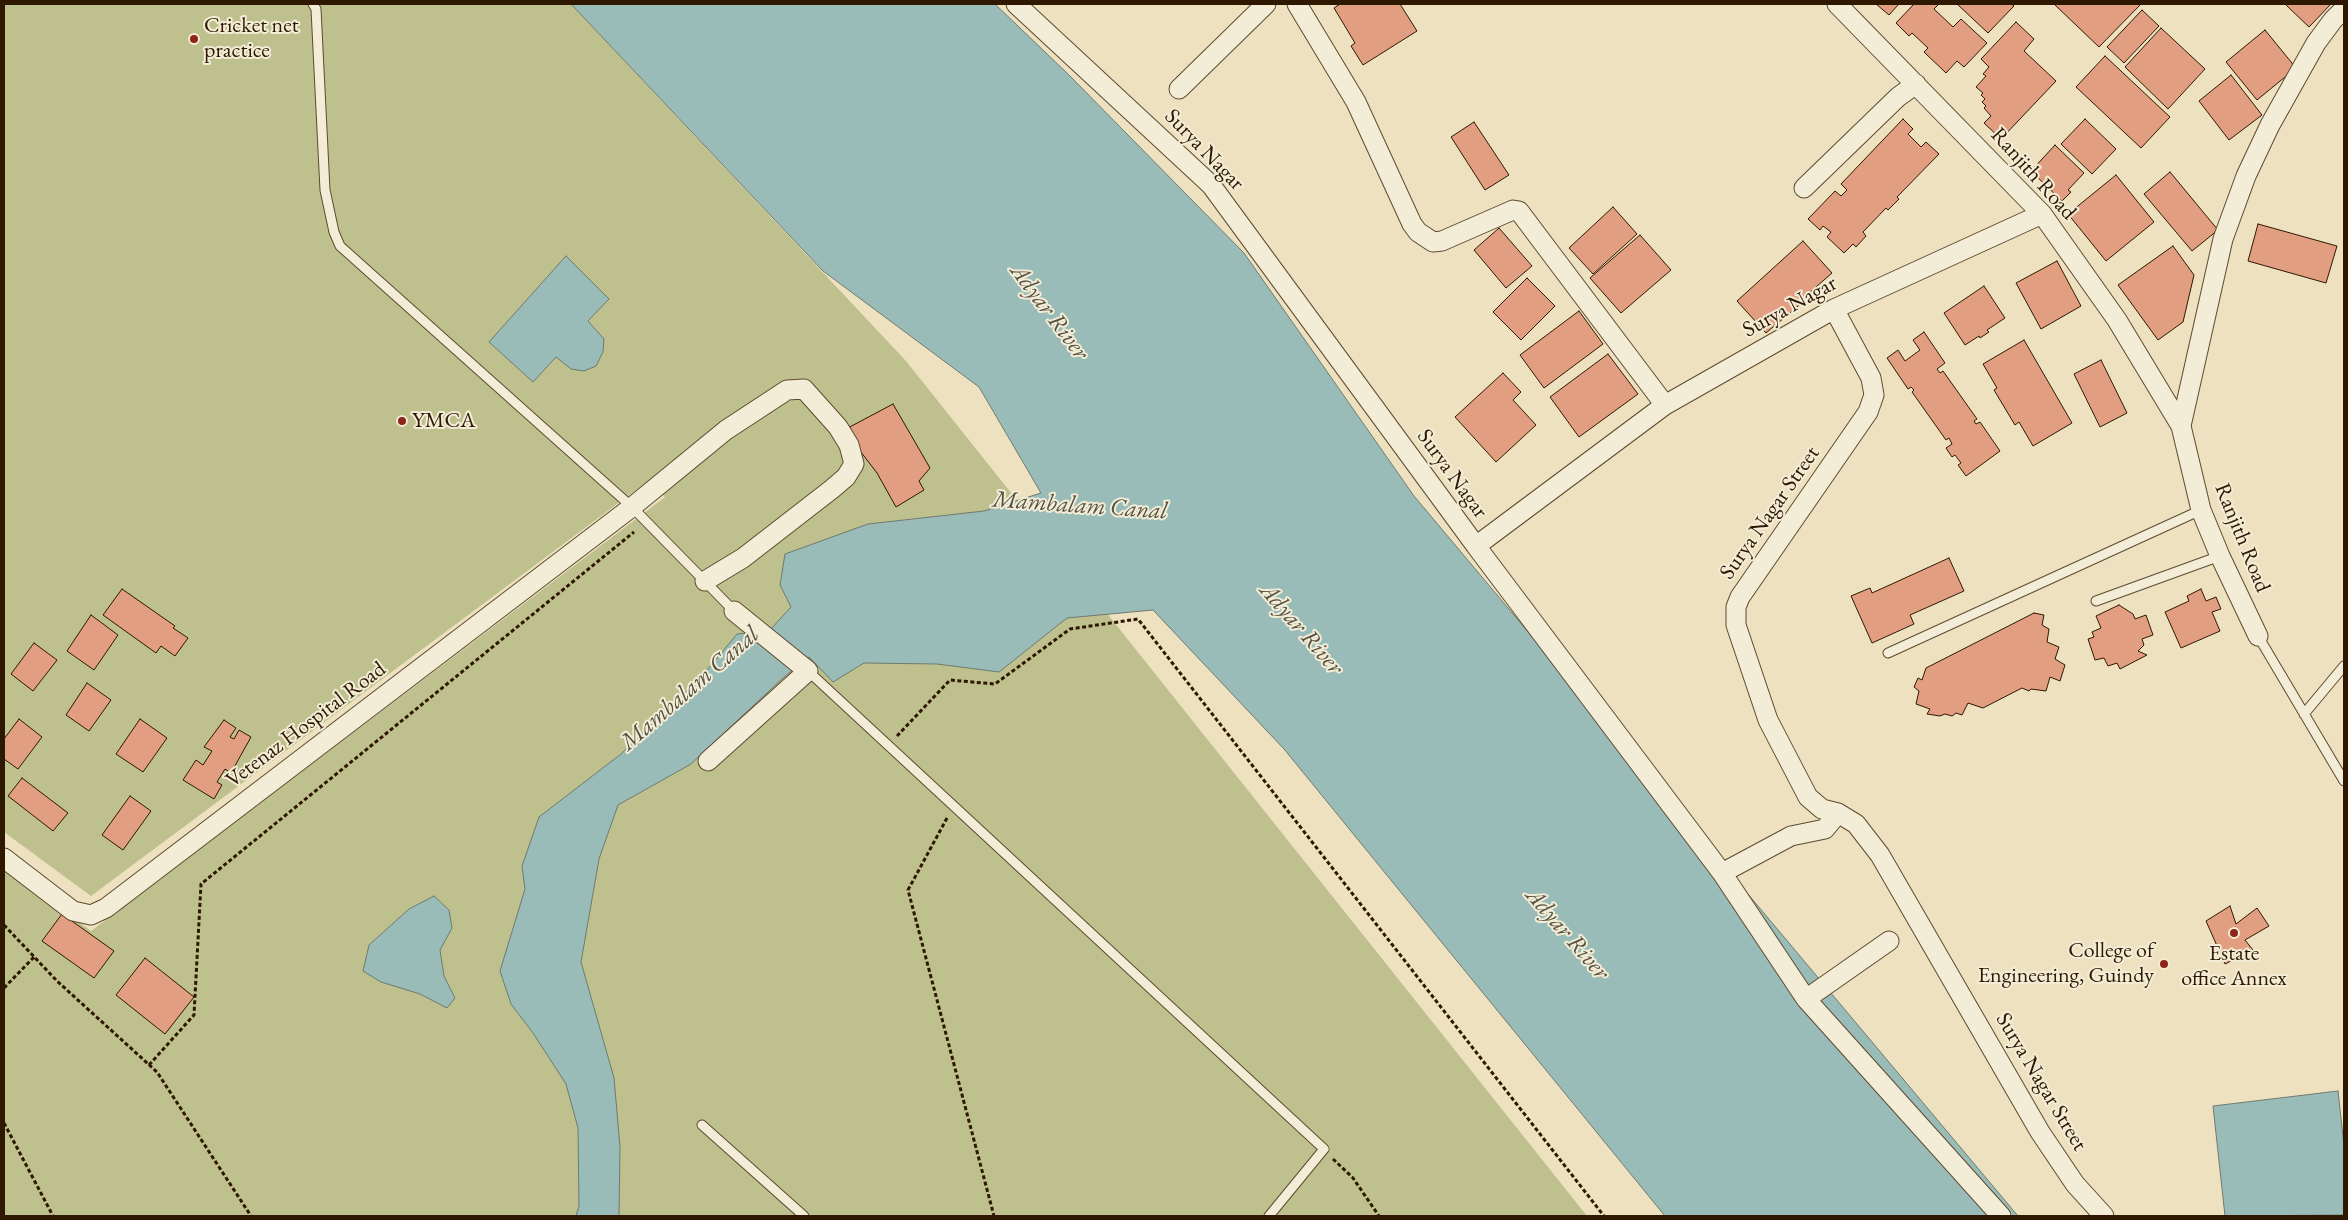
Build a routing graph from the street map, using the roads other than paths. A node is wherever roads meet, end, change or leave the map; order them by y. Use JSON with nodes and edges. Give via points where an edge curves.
{"nodes":[{"id":1,"x":313,"y":4,"type":"edge"},
{"id":2,"x":1016,"y":4,"type":"edge"},
{"id":3,"x":1266,"y":4,"type":"edge"},
{"id":4,"x":1296,"y":4,"type":"edge"},
{"id":5,"x":1837,"y":4,"type":"edge"},
{"id":6,"x":2344,"y":9,"type":"edge"},
{"id":7,"x":1916,"y":84,"type":"junction"},
{"id":8,"x":1179,"y":89,"type":"dead end"},
{"id":9,"x":1804,"y":188,"type":"dead end"},
{"id":10,"x":2042,"y":214,"type":"junction"},
{"id":11,"x":1834,"y":309,"type":"junction"},
{"id":12,"x":1665,"y":405,"type":"junction"},
{"id":13,"x":2181,"y":426,"type":"junction"},
{"id":14,"x":632,"y":507,"type":"junction"},
{"id":15,"x":2201,"y":510,"type":"junction"},
{"id":16,"x":1476,"y":546,"type":"junction"},
{"id":17,"x":2220,"y":556,"type":"junction"},
{"id":18,"x":705,"y":581,"type":"junction"},
{"id":19,"x":2096,"y":601,"type":"dead end"},
{"id":20,"x":734,"y":610,"type":"joint"},
{"id":21,"x":2258,"y":636,"type":"joint"},
{"id":22,"x":1888,"y":653,"type":"dead end"},
{"id":23,"x":2344,"y":666,"type":"edge"},
{"id":24,"x":808,"y":671,"type":"junction"},
{"id":25,"x":2304,"y":714,"type":"junction"},
{"id":26,"x":708,"y":761,"type":"dead end"},
{"id":27,"x":2344,"y":781,"type":"edge"},
{"id":28,"x":1838,"y":812,"type":"junction"},
{"id":29,"x":4,"y":858,"type":"edge"},
{"id":30,"x":1722,"y":873,"type":"junction"},
{"id":31,"x":1890,"y":941,"type":"dead end"},
{"id":32,"x":1806,"y":999,"type":"junction"},
{"id":33,"x":702,"y":1125,"type":"dead end"},
{"id":34,"x":804,"y":1216,"type":"edge"},
{"id":35,"x":1269,"y":1216,"type":"edge"},
{"id":36,"x":2001,"y":1216,"type":"edge"},
{"id":37,"x":2104,"y":1216,"type":"edge"}],
"edges":[{"from":1,"to":14,"type":"lane","via":[[316,9],[325,190],[340,246]]},
{"from":2,"to":16,"type":"street","name":"Surya Nagar","via":[[1211,185]]},
{"from":3,"to":8,"type":"street"},
{"from":4,"to":12,"type":"street","via":[[1356,102],[1418,232],[1433,242],[1442,241],[1513,210],[1519,211]]},
{"from":5,"to":7,"type":"street","name":"Ranjith Road"},
{"from":6,"to":13,"type":"street","name":"Ranjith Road","via":[[2316,43],[2270,125],[2246,176],[2223,240]]},
{"from":7,"to":9,"type":"street","via":[[1898,97]]},
{"from":7,"to":10,"type":"street","name":"Ranjith Road"},
{"from":10,"to":11,"type":"street","name":"Surya Nagar"},
{"from":10,"to":13,"type":"street","name":"Ranjith Road","via":[[2117,320]]},
{"from":11,"to":12,"type":"street","name":"Surya Nagar"},
{"from":11,"to":28,"type":"street","name":"Surya Nagar Street","via":[[1871,378],[1874,395],[1868,412],[1740,597],[1736,607],[1736,625],[1768,720],[1808,797],[1822,809]]},
{"from":12,"to":16,"type":"street","name":"Surya Nagar"},
{"from":13,"to":15,"type":"street","name":"Ranjith Road"},
{"from":14,"to":18,"type":"lane"},
{"from":14,"to":18,"type":"street","name":"Vetenaz Hospital Road","via":[[758,407],[786,390],[804,389],[838,427],[849,445],[854,464],[846,478],[832,489],[743,558]]},
{"from":14,"to":29,"type":"street","name":"Vetenaz Hospital Road","via":[[98,912],[90,915],[73,910]]},
{"from":15,"to":17,"type":"street","name":"Ranjith Road"},
{"from":15,"to":22,"type":"lane"},
{"from":16,"to":30,"type":"street"},
{"from":17,"to":19,"type":"lane"},
{"from":17,"to":21,"type":"street","name":"Ranjith Road"},
{"from":18,"to":20,"type":"lane"},
{"from":20,"to":24,"type":"street"},
{"from":21,"to":25,"type":"lane"},
{"from":23,"to":25,"type":"lane"},
{"from":24,"to":26,"type":"street"},
{"from":24,"to":35,"type":"lane","via":[[1324,1150]]},
{"from":25,"to":27,"type":"lane"},
{"from":28,"to":30,"type":"street","via":[[1825,829],[1791,836]]},
{"from":28,"to":37,"type":"street","name":"Surya Nagar Street","via":[[1856,824],[1880,855],[2040,1132],[2075,1184]]},
{"from":30,"to":32,"type":"street"},
{"from":31,"to":32,"type":"street"},
{"from":32,"to":36,"type":"street"},
{"from":33,"to":34,"type":"lane"}]}
